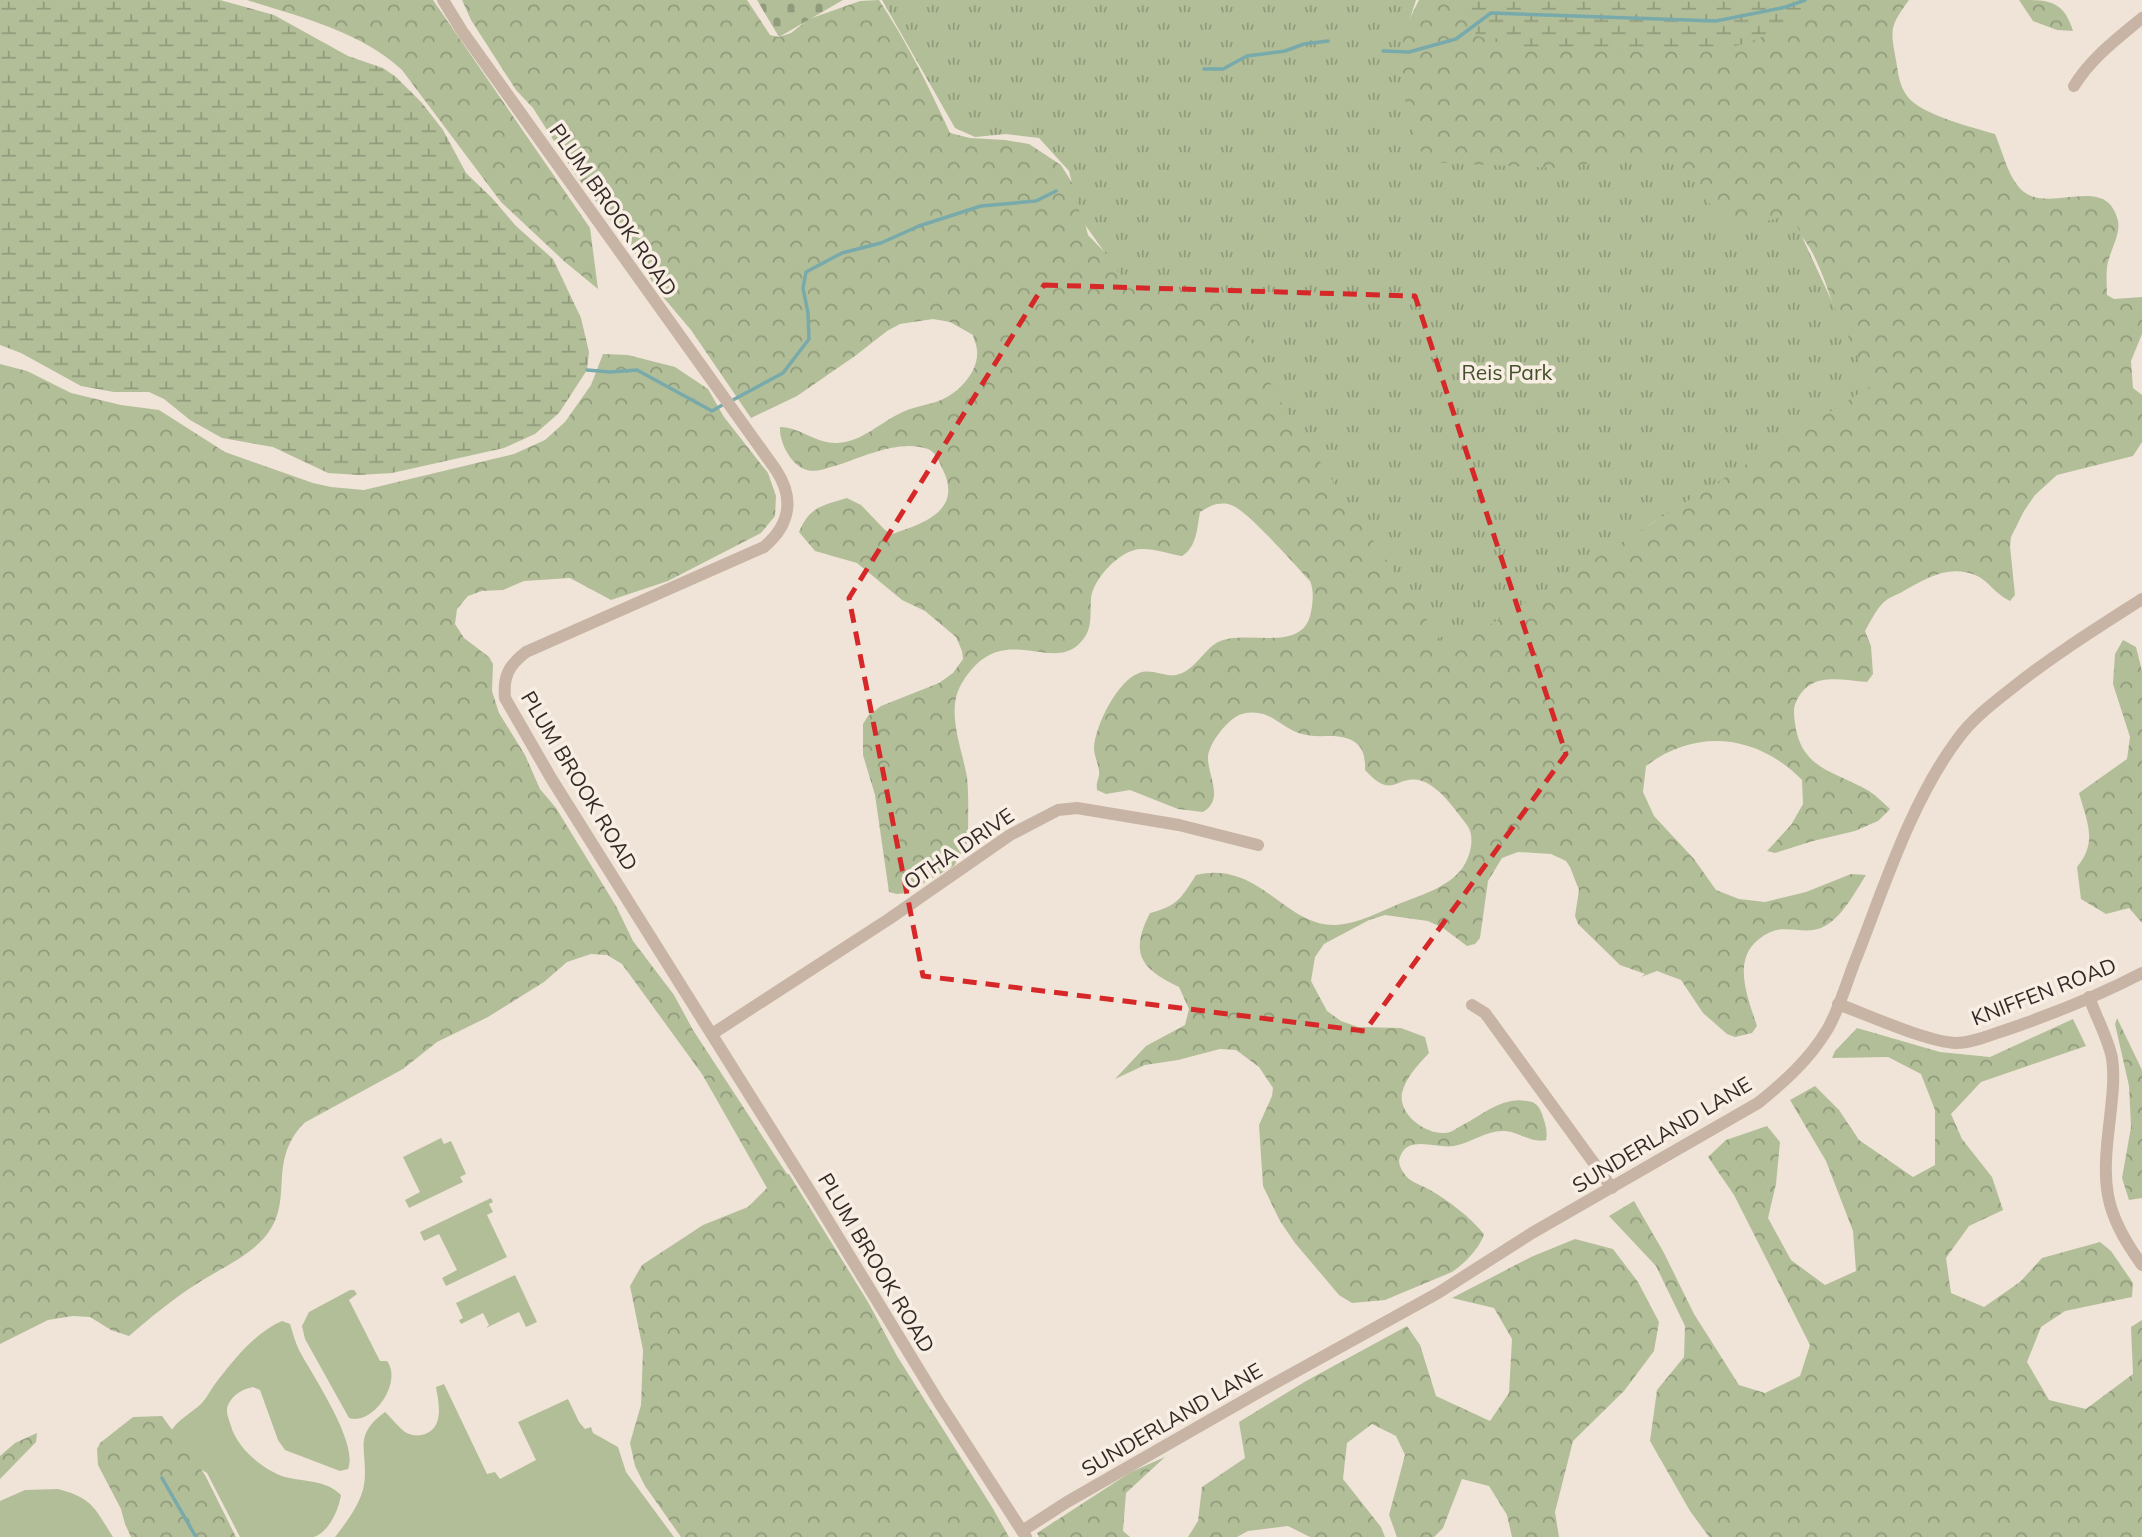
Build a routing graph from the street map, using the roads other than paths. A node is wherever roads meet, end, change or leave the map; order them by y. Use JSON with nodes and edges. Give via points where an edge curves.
{"nodes":[{"id":1,"x":443,"y":0,"type":"edge"},
{"id":2,"x":2142,"y":18,"type":"edge"},
{"id":3,"x":2074,"y":86,"type":"dead end"},
{"id":4,"x":2142,"y":599,"type":"edge"},
{"id":5,"x":1258,"y":845,"type":"dead end"},
{"id":6,"x":2142,"y":973,"type":"edge"},
{"id":7,"x":2089,"y":998,"type":"junction"},
{"id":8,"x":1838,"y":1004,"type":"junction"},
{"id":9,"x":1472,"y":1005,"type":"dead end"},
{"id":10,"x":712,"y":1034,"type":"junction"},
{"id":11,"x":1612,"y":1188,"type":"junction"},
{"id":12,"x":2142,"y":1265,"type":"edge"},
{"id":13,"x":1024,"y":1534,"type":"edge"}],
"edges":[{"from":1,"to":10,"type":"street","name":"PLUM BROOK ROAD","via":[[776,470],[788,497],[784,524],[764,547],[526,652],[506,672],[504,685],[510,709],[537,755]]},
{"from":2,"to":3,"type":"street","via":[[2095,59]]},
{"from":4,"to":8,"type":"street","name":"SUNDERLAND LANE","via":[[2019,683],[1958,739],[1922,800]]},
{"from":5,"to":10,"type":"street","name":"OTHA DRIVE","via":[[1180,825],[1077,808],[1058,810],[1010,835]]},
{"from":6,"to":7,"type":"street","name":"KNIFFEN ROAD"},
{"from":7,"to":8,"type":"street","name":"KNIFFEN ROAD","via":[[1979,1039],[1956,1043]]},
{"from":7,"to":12,"type":"street","via":[[2112,1058],[2106,1192],[2121,1236]]},
{"from":8,"to":11,"type":"street","name":"SUNDERLAND LANE","via":[[1828,1030],[1803,1063],[1758,1103]]},
{"from":9,"to":11,"type":"street","via":[[1485,1013]]},
{"from":10,"to":13,"type":"street","name":"PLUM BROOK ROAD"},
{"from":11,"to":13,"type":"street","name":"SUNDERLAND LANE","via":[[1438,1293],[1067,1502]]}]}
